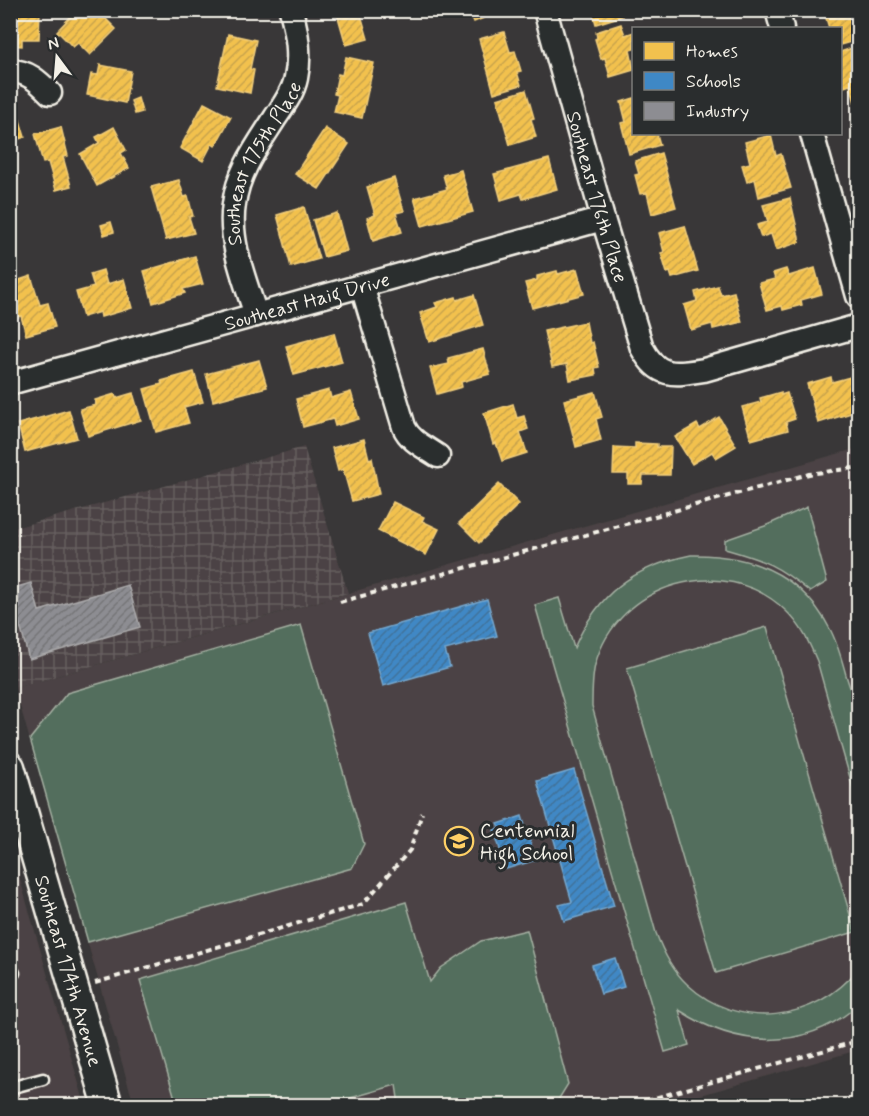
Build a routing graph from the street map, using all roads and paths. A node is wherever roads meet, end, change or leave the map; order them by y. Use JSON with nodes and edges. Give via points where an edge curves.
{"nodes":[{"id":1,"x":291,"y":10,"type":"edge"},
{"id":2,"x":545,"y":10,"type":"edge"},
{"id":3,"x":777,"y":10,"type":"edge"},
{"id":4,"x":782,"y":27,"type":"edge"},
{"id":5,"x":10,"y":71,"type":"edge"},
{"id":6,"x":50,"y":93,"type":"dead end"},
{"id":7,"x":812,"y":135,"type":"edge"},
{"id":8,"x":603,"y":219,"type":"junction"},
{"id":9,"x":362,"y":286,"type":"junction"},
{"id":10,"x":858,"y":296,"type":"edge"},
{"id":11,"x":256,"y":315,"type":"junction"},
{"id":12,"x":858,"y":326,"type":"edge"},
{"id":13,"x":10,"y":383,"type":"edge"},
{"id":14,"x":438,"y":456,"type":"dead end"},
{"id":15,"x":854,"y":468,"type":"dead end"},
{"id":16,"x":340,"y":602,"type":"dead end"},
{"id":17,"x":10,"y":767,"type":"edge"},
{"id":18,"x":422,"y":813,"type":"dead end"},
{"id":19,"x":74,"y":989,"type":"junction"},
{"id":20,"x":858,"y":1041,"type":"edge"},
{"id":21,"x":43,"y":1079,"type":"dead end"},
{"id":22,"x":10,"y":1088,"type":"edge"},
{"id":23,"x":108,"y":1106,"type":"edge"},
{"id":24,"x":626,"y":1106,"type":"edge"}],
"edges":[{"from":1,"to":11,"type":"street","name":"Southeast 175th Place","via":[[297,36],[296,79],[246,166],[234,204],[234,242]]},
{"from":2,"to":8,"type":"street","name":"Southeast 176th Place"},
{"from":3,"to":4,"type":"street"},
{"from":5,"to":6,"type":"street","via":[[26,73]]},
{"from":7,"to":10,"type":"street"},
{"from":8,"to":9,"type":"street","name":"Southeast Haig Drive"},
{"from":8,"to":12,"type":"street","name":"Southeast 176th Place","via":[[642,348],[651,363],[665,373],[704,370]]},
{"from":9,"to":11,"type":"street","name":"Southeast Haig Drive"},
{"from":9,"to":14,"type":"street","via":[[404,427],[408,435]]},
{"from":11,"to":13,"type":"street","name":"Southeast Haig Drive"},
{"from":15,"to":16,"type":"path","via":[[809,474]]},
{"from":17,"to":19,"type":"street","name":"Southeast 174th Avenue"},
{"from":18,"to":19,"type":"path","via":[[410,850],[363,904]]},
{"from":19,"to":23,"type":"street","name":"Southeast 174th Avenue"},
{"from":20,"to":24,"type":"path"},
{"from":21,"to":22,"type":"lane"}]}
